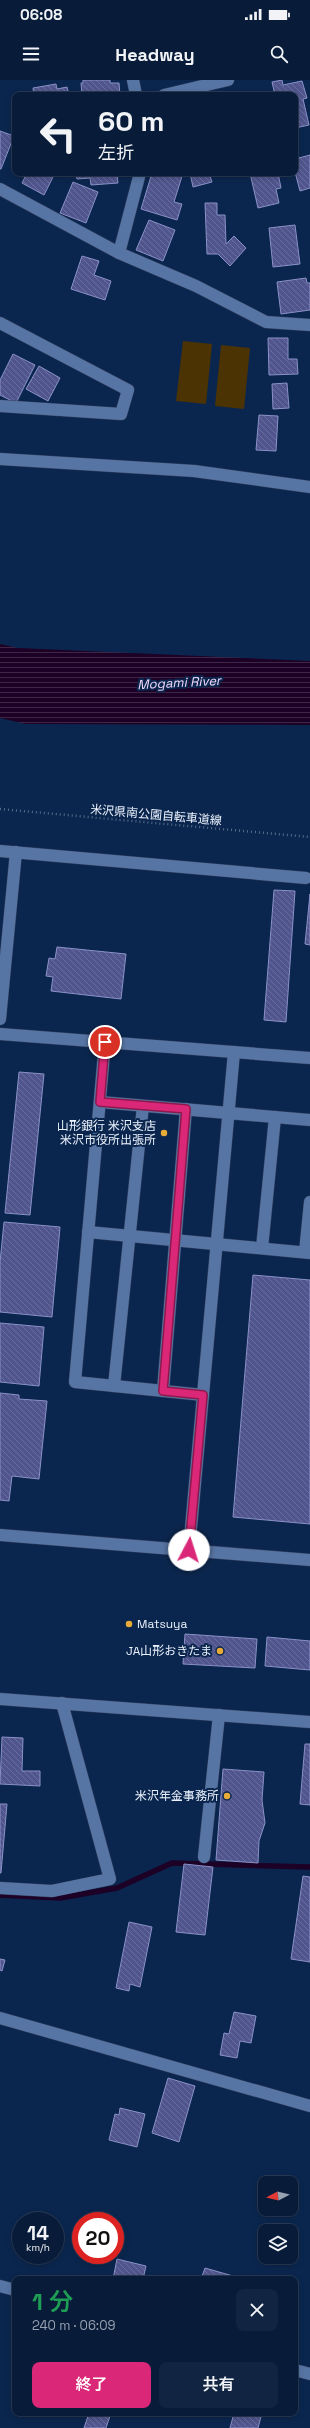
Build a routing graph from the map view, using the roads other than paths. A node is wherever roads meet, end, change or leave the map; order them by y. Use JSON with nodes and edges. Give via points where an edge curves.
{"nodes":[{"id":1,"x":133,"y":80,"type":"edge"},
{"id":2,"x":228,"y":80,"type":"edge"},
{"id":3,"x":135,"y":92,"type":"edge"},
{"id":4,"x":177,"y":92,"type":"edge"},
{"id":5,"x":139,"y":176,"type":"edge"},
{"id":6,"x":0,"y":189,"type":"edge"},
{"id":7,"x":118,"y":253,"type":"junction"},
{"id":8,"x":0,"y":323,"type":"edge"},
{"id":9,"x":310,"y":325,"type":"edge"},
{"id":10,"x":0,"y":406,"type":"edge"},
{"id":11,"x":0,"y":460,"type":"edge"},
{"id":12,"x":310,"y":487,"type":"edge"},
{"id":13,"x":0,"y":851,"type":"edge"},
{"id":14,"x":16,"y":852,"type":"junction"},
{"id":15,"x":306,"y":878,"type":"dead end"},
{"id":16,"x":0,"y":1019,"type":"edge"},
{"id":17,"x":0,"y":1034,"type":"edge"},
{"id":18,"x":105,"y":1042,"type":"junction"},
{"id":19,"x":234,"y":1052,"type":"junction"},
{"id":20,"x":310,"y":1058,"type":"edge"},
{"id":21,"x":100,"y":1102,"type":"junction"},
{"id":22,"x":143,"y":1106,"type":"junction"},
{"id":23,"x":186,"y":1109,"type":"junction"},
{"id":24,"x":228,"y":1112,"type":"junction"},
{"id":25,"x":276,"y":1117,"type":"junction"},
{"id":26,"x":310,"y":1120,"type":"edge"},
{"id":27,"x":310,"y":1202,"type":"edge"},
{"id":28,"x":88,"y":1232,"type":"junction"},
{"id":29,"x":129,"y":1236,"type":"junction"},
{"id":30,"x":175,"y":1240,"type":"junction"},
{"id":31,"x":216,"y":1244,"type":"junction"},
{"id":32,"x":262,"y":1248,"type":"junction"},
{"id":33,"x":307,"y":1252,"type":"edge"},
{"id":34,"x":114,"y":1386,"type":"junction"},
{"id":35,"x":163,"y":1391,"type":"junction"},
{"id":36,"x":203,"y":1395,"type":"junction"},
{"id":37,"x":0,"y":1535,"type":"edge"},
{"id":38,"x":189,"y":1550,"type":"junction"},
{"id":39,"x":310,"y":1560,"type":"edge"},
{"id":40,"x":0,"y":1699,"type":"edge"},
{"id":41,"x":62,"y":1703,"type":"junction"},
{"id":42,"x":219,"y":1715,"type":"junction"},
{"id":43,"x":310,"y":1722,"type":"edge"},
{"id":44,"x":204,"y":1857,"type":"dead end"},
{"id":45,"x":0,"y":1888,"type":"edge"},
{"id":46,"x":0,"y":2018,"type":"edge"},
{"id":47,"x":310,"y":2106,"type":"edge"},
{"id":48,"x":0,"y":2286,"type":"edge"},
{"id":49,"x":12,"y":2289,"type":"edge"},
{"id":50,"x":298,"y":2371,"type":"edge"},
{"id":51,"x":310,"y":2374,"type":"edge"}],
"edges":[{"from":1,"to":3,"type":"street"},
{"from":2,"to":4,"type":"street"},
{"from":5,"to":7,"type":"street"},
{"from":6,"to":7,"type":"street"},
{"from":7,"to":9,"type":"street","via":[[196,286],[266,322]]},
{"from":8,"to":10,"type":"street","via":[[128,390],[121,414]]},
{"from":11,"to":12,"type":"street","via":[[194,472]]},
{"from":13,"to":14,"type":"street"},
{"from":14,"to":15,"type":"street"},
{"from":14,"to":16,"type":"street"},
{"from":17,"to":18,"type":"street"},
{"from":18,"to":19,"type":"street"},
{"from":18,"to":21,"type":"street"},
{"from":19,"to":20,"type":"street"},
{"from":19,"to":24,"type":"street"},
{"from":21,"to":22,"type":"street"},
{"from":21,"to":28,"type":"street"},
{"from":22,"to":23,"type":"street"},
{"from":22,"to":29,"type":"street"},
{"from":23,"to":24,"type":"street"},
{"from":23,"to":30,"type":"street"},
{"from":24,"to":25,"type":"street"},
{"from":24,"to":31,"type":"street"},
{"from":25,"to":26,"type":"street"},
{"from":25,"to":32,"type":"street"},
{"from":27,"to":33,"type":"street"},
{"from":28,"to":29,"type":"street"},
{"from":28,"to":34,"type":"street","via":[[75,1382]]},
{"from":29,"to":30,"type":"street"},
{"from":29,"to":34,"type":"street"},
{"from":30,"to":31,"type":"street"},
{"from":30,"to":35,"type":"street"},
{"from":31,"to":32,"type":"street"},
{"from":31,"to":36,"type":"street"},
{"from":32,"to":33,"type":"street"},
{"from":34,"to":35,"type":"street"},
{"from":35,"to":36,"type":"street"},
{"from":36,"to":38,"type":"street"},
{"from":37,"to":38,"type":"street"},
{"from":38,"to":39,"type":"street"},
{"from":40,"to":41,"type":"street"},
{"from":41,"to":42,"type":"street"},
{"from":41,"to":45,"type":"street","via":[[110,1878],[52,1891]]},
{"from":42,"to":43,"type":"street"},
{"from":42,"to":44,"type":"street"},
{"from":46,"to":47,"type":"street"},
{"from":48,"to":49,"type":"street"},
{"from":50,"to":51,"type":"street"}]}
